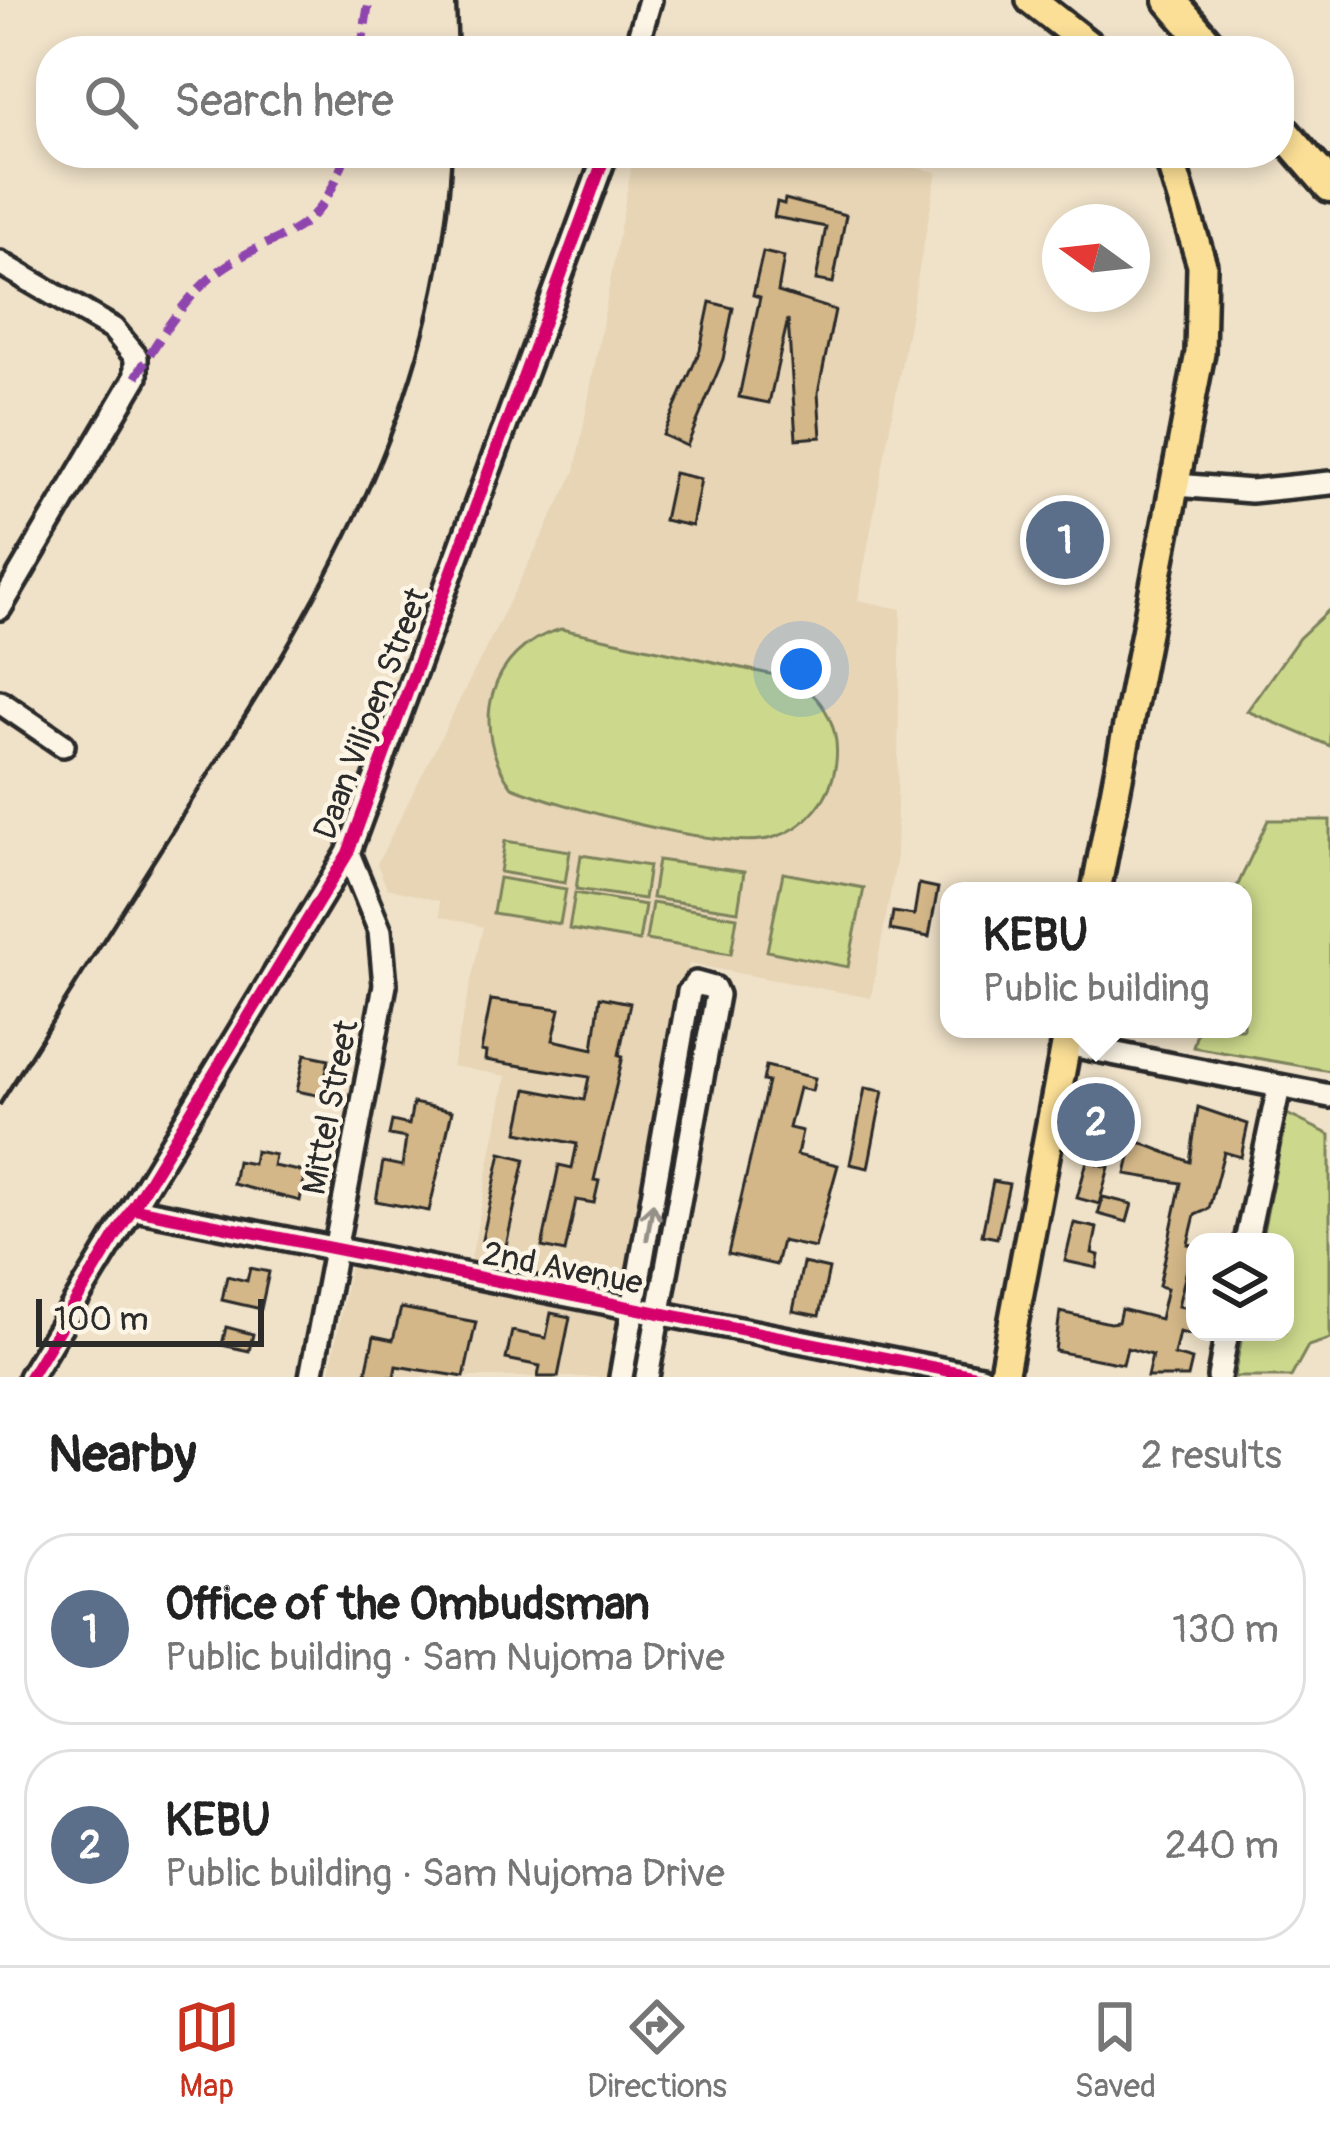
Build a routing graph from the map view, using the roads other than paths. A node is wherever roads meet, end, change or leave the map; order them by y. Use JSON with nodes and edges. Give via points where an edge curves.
{"nodes":[{"id":1,"x":650,"y":0,"type":"edge"},
{"id":2,"x":1030,"y":0,"type":"edge"},
{"id":3,"x":1170,"y":0,"type":"edge"},
{"id":4,"x":639,"y":36,"type":"edge"},
{"id":5,"x":1077,"y":36,"type":"edge"},
{"id":6,"x":1201,"y":36,"type":"edge"},
{"id":7,"x":1294,"y":144,"type":"edge"},
{"id":8,"x":600,"y":168,"type":"edge"},
{"id":9,"x":1174,"y":168,"type":"edge"},
{"id":10,"x":1330,"y":186,"type":"edge"},
{"id":11,"x":0,"y":263,"type":"edge"},
{"id":12,"x":1330,"y":482,"type":"edge"},
{"id":13,"x":1176,"y":485,"type":"junction"},
{"id":14,"x":0,"y":608,"type":"edge"},
{"id":15,"x":0,"y":702,"type":"edge"},
{"id":16,"x":63,"y":745,"type":"dead end"},
{"id":17,"x":348,"y":854,"type":"junction"},
{"id":18,"x":1098,"y":882,"type":"edge"},
{"id":19,"x":1067,"y":1038,"type":"edge"},
{"id":20,"x":1071,"y":1038,"type":"edge"},
{"id":21,"x":1279,"y":1087,"type":"junction"},
{"id":22,"x":1330,"y":1096,"type":"edge"},
{"id":23,"x":135,"y":1209,"type":"junction"},
{"id":24,"x":1248,"y":1233,"type":"edge"},
{"id":25,"x":335,"y":1250,"type":"junction"},
{"id":26,"x":634,"y":1309,"type":"junction"},
{"id":27,"x":659,"y":1314,"type":"junction"},
{"id":28,"x":1225,"y":1341,"type":"edge"},
{"id":29,"x":30,"y":1377,"type":"edge"},
{"id":30,"x":311,"y":1377,"type":"edge"},
{"id":31,"x":621,"y":1377,"type":"edge"},
{"id":32,"x":647,"y":1377,"type":"edge"},
{"id":33,"x":981,"y":1377,"type":"edge"},
{"id":34,"x":1003,"y":1377,"type":"edge"},
{"id":35,"x":1219,"y":1377,"type":"edge"}],
"edges":[{"from":1,"to":4,"type":"street"},
{"from":2,"to":5,"type":"main road"},
{"from":3,"to":6,"type":"highway"},
{"from":7,"to":10,"type":"highway"},
{"from":8,"to":17,"type":"street","name":"Daan Viljoen Street"},
{"from":9,"to":13,"type":"main road","via":[[1192,218],[1204,310]]},
{"from":11,"to":14,"type":"street","via":[[113,329],[136,357],[136,377]]},
{"from":12,"to":13,"type":"street","via":[[1251,491]]},
{"from":13,"to":18,"type":"main road"},
{"from":15,"to":16,"type":"street"},
{"from":17,"to":23,"type":"street","name":"Daan Viljoen Street"},
{"from":17,"to":25,"type":"street","name":"Mittel Street","via":[[380,932],[386,985]]},
{"from":19,"to":34,"type":"main road"},
{"from":20,"to":21,"type":"street"},
{"from":21,"to":22,"type":"street"},
{"from":21,"to":24,"type":"street"},
{"from":23,"to":25,"type":"street","name":"2nd Avenue"},
{"from":23,"to":29,"type":"street","name":"Daan Viljoen Street"},
{"from":25,"to":26,"type":"street","name":"2nd Avenue"},
{"from":25,"to":30,"type":"street","name":"Mittel Street"},
{"from":26,"to":27,"type":"street","name":"2nd Avenue"},
{"from":26,"to":27,"type":"street","one_way":true,"via":[[696,983],[717,995]]},
{"from":26,"to":31,"type":"street"},
{"from":27,"to":32,"type":"street"},
{"from":27,"to":33,"type":"street","name":"2nd Avenue"},
{"from":28,"to":35,"type":"street"}]}
